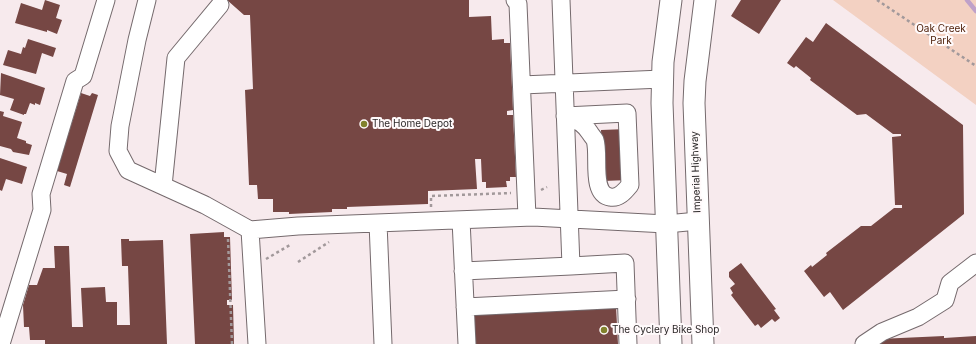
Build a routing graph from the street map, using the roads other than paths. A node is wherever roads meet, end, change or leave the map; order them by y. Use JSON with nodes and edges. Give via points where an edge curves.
{"nodes":[{"id":1,"x":106,"y":0,"type":"edge"},
{"id":2,"x":147,"y":0,"type":"edge"},
{"id":3,"x":515,"y":0,"type":"edge"},
{"id":4,"x":561,"y":0,"type":"edge"},
{"id":5,"x":671,"y":0,"type":"edge"},
{"id":6,"x":705,"y":0,"type":"edge"},
{"id":7,"x":220,"y":5,"type":"dead end"},
{"id":8,"x":662,"y":79,"type":"junction"},
{"id":9,"x":564,"y":83,"type":"junction"},
{"id":10,"x":522,"y":85,"type":"junction"},
{"id":11,"x":565,"y":116,"type":"junction"},
{"id":12,"x":163,"y":186,"type":"junction"},
{"id":13,"x":527,"y":217,"type":"junction"},
{"id":14,"x":568,"y":219,"type":"junction"},
{"id":15,"x":461,"y":220,"type":"junction"},
{"id":16,"x":698,"y":221,"type":"junction"},
{"id":17,"x":378,"y":223,"type":"junction"},
{"id":18,"x":666,"y":224,"type":"junction"},
{"id":19,"x":250,"y":230,"type":"junction"},
{"id":20,"x":976,"y":263,"type":"edge"},
{"id":21,"x":570,"y":266,"type":"junction"},
{"id":22,"x":463,"y":271,"type":"junction"},
{"id":23,"x":627,"y":299,"type":"junction"},
{"id":24,"x":465,"y":307,"type":"junction"},
{"id":25,"x":1,"y":344,"type":"edge"},
{"id":26,"x":256,"y":344,"type":"edge"},
{"id":27,"x":383,"y":344,"type":"edge"},
{"id":28,"x":466,"y":344,"type":"edge"},
{"id":29,"x":628,"y":344,"type":"edge"},
{"id":30,"x":671,"y":344,"type":"edge"},
{"id":31,"x":703,"y":344,"type":"edge"},
{"id":32,"x":864,"y":344,"type":"edge"}],
"edges":[{"from":1,"to":25,"type":"lane","via":[[84,76],[75,81],[41,194],[42,210]]},
{"from":2,"to":12,"type":"lane","via":[[120,126],[118,151],[128,170]]},
{"from":3,"to":10,"type":"lane","via":[[518,4]]},
{"from":4,"to":9,"type":"lane"},
{"from":5,"to":8,"type":"main road"},
{"from":6,"to":16,"type":"main road","name":"Imperial Highway","via":[[694,103]]},
{"from":7,"to":12,"type":"lane","via":[[176,58]]},
{"from":8,"to":9,"type":"lane"},
{"from":8,"to":18,"type":"main road"},
{"from":9,"to":10,"type":"lane"},
{"from":9,"to":11,"type":"lane"},
{"from":10,"to":13,"type":"lane"},
{"from":11,"to":11,"type":"lane","via":[[627,113],[630,185],[624,192],[616,197],[602,193],[598,184],[595,140],[584,124]]},
{"from":11,"to":14,"type":"lane"},
{"from":12,"to":19,"type":"lane","via":[[205,205]]},
{"from":13,"to":14,"type":"lane"},
{"from":13,"to":15,"type":"lane"},
{"from":14,"to":18,"type":"lane"},
{"from":14,"to":21,"type":"lane"},
{"from":15,"to":17,"type":"lane"},
{"from":15,"to":22,"type":"lane"},
{"from":16,"to":18,"type":"lane"},
{"from":16,"to":31,"type":"main road","name":"Imperial Highway"},
{"from":17,"to":19,"type":"lane"},
{"from":17,"to":27,"type":"lane"},
{"from":18,"to":30,"type":"main road"},
{"from":19,"to":26,"type":"lane"},
{"from":20,"to":32,"type":"lane","via":[[950,283],[945,300],[918,317],[882,332]]},
{"from":21,"to":22,"type":"lane"},
{"from":21,"to":23,"type":"lane","via":[[625,263]]},
{"from":22,"to":24,"type":"lane"},
{"from":23,"to":24,"type":"lane"},
{"from":23,"to":29,"type":"lane"},
{"from":24,"to":28,"type":"lane"}]}
